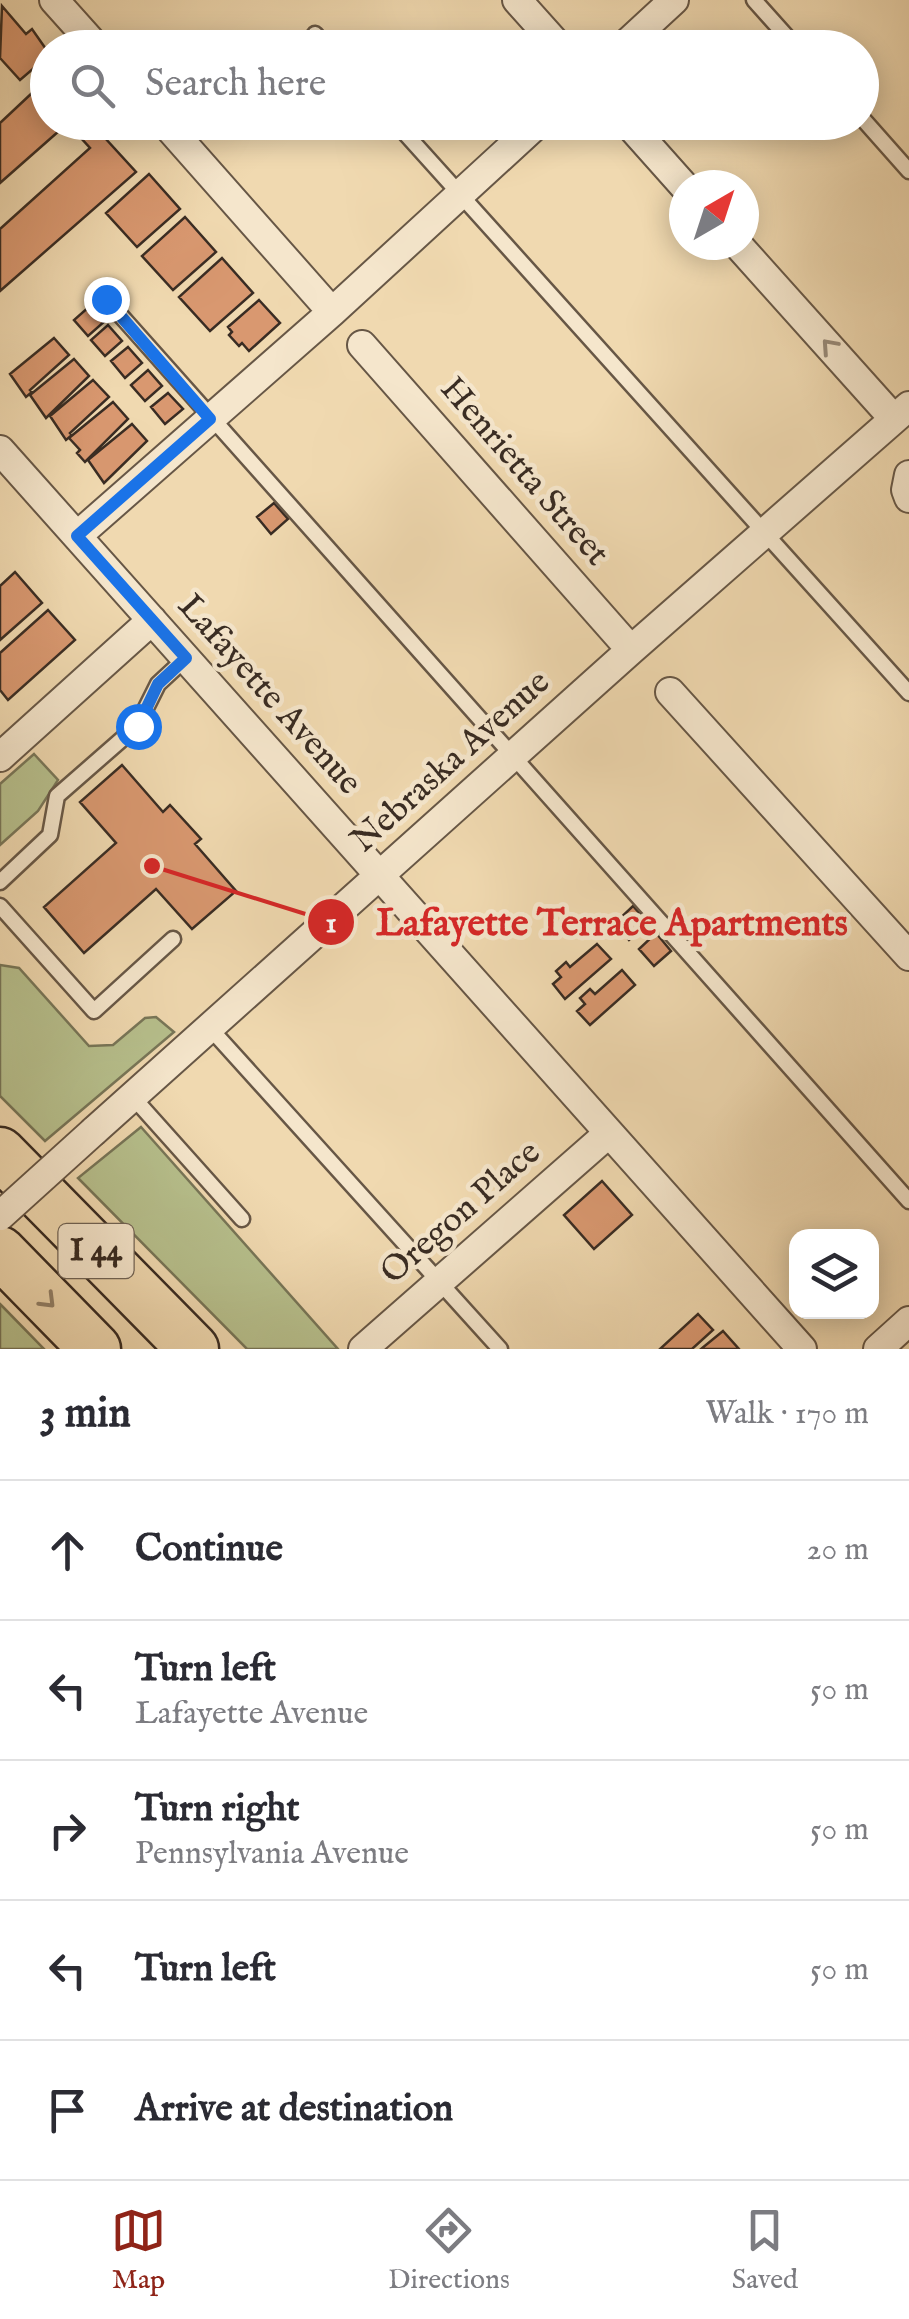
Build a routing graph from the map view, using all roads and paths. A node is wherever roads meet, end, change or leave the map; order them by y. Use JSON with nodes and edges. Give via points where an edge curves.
{"nodes":[{"id":1,"x":54,"y":0,"type":"edge"},
{"id":2,"x":517,"y":0,"type":"edge"},
{"id":3,"x":674,"y":0,"type":"edge"},
{"id":4,"x":754,"y":0,"type":"edge"},
{"id":5,"x":81,"y":30,"type":"edge"},
{"id":6,"x":544,"y":30,"type":"edge"},
{"id":7,"x":642,"y":30,"type":"edge"},
{"id":8,"x":782,"y":30,"type":"edge"},
{"id":9,"x":879,"y":137,"type":"edge"},
{"id":10,"x":180,"y":140,"type":"edge"},
{"id":11,"x":411,"y":140,"type":"edge"},
{"id":12,"x":519,"y":140,"type":"edge"},
{"id":13,"x":643,"y":140,"type":"edge"},
{"id":14,"x":670,"y":170,"type":"edge"},
{"id":15,"x":909,"y":171,"type":"edge"},
{"id":16,"x":460,"y":194,"type":"junction"},
{"id":17,"x":753,"y":260,"type":"edge"},
{"id":18,"x":106,"y":299,"type":"dead end"},
{"id":19,"x":332,"y":312,"type":"junction"},
{"id":20,"x":362,"y":344,"type":"dead end"},
{"id":21,"x":902,"y":412,"type":"edge"},
{"id":22,"x":210,"y":419,"type":"junction"},
{"id":23,"x":0,"y":450,"type":"edge"},
{"id":24,"x":909,"y":475,"type":"edge"},
{"id":25,"x":909,"y":498,"type":"edge"},
{"id":26,"x":765,"y":532,"type":"junction"},
{"id":27,"x":77,"y":536,"type":"junction"},
{"id":28,"x":152,"y":620,"type":"junction"},
{"id":29,"x":631,"y":650,"type":"junction"},
{"id":30,"x":186,"y":658,"type":"junction"},
{"id":31,"x":670,"y":692,"type":"dead end"},
{"id":32,"x":909,"y":693,"type":"edge"},
{"id":33,"x":2,"y":750,"type":"edge"},
{"id":34,"x":512,"y":758,"type":"junction"},
{"id":35,"x":380,"y":876,"type":"junction"},
{"id":36,"x":0,"y":882,"type":"edge"},
{"id":37,"x":0,"y":906,"type":"edge"},
{"id":38,"x":173,"y":940,"type":"dead end"},
{"id":39,"x":909,"y":956,"type":"edge"},
{"id":40,"x":209,"y":1027,"type":"junction"},
{"id":41,"x":132,"y":1096,"type":"junction"},
{"id":42,"x":609,"y":1133,"type":"junction"},
{"id":43,"x":0,"y":1153,"type":"edge"},
{"id":44,"x":909,"y":1200,"type":"edge"},
{"id":45,"x":0,"y":1216,"type":"edge"},
{"id":46,"x":242,"y":1220,"type":"dead end"},
{"id":47,"x":0,"y":1252,"type":"edge"},
{"id":48,"x":440,"y":1282,"type":"junction"},
{"id":49,"x":909,"y":1322,"type":"edge"},
{"id":50,"x":96,"y":1349,"type":"edge"},
{"id":51,"x":193,"y":1349,"type":"edge"},
{"id":52,"x":364,"y":1349,"type":"edge"},
{"id":53,"x":500,"y":1349,"type":"edge"},
{"id":54,"x":802,"y":1349,"type":"edge"},
{"id":55,"x":878,"y":1349,"type":"edge"}],
"edges":[{"from":1,"to":5,"type":"street"},
{"from":2,"to":6,"type":"street"},
{"from":3,"to":7,"type":"street"},
{"from":4,"to":8,"type":"lane"},
{"from":9,"to":15,"type":"lane"},
{"from":10,"to":19,"type":"street"},
{"from":11,"to":16,"type":"lane"},
{"from":12,"to":16,"type":"street"},
{"from":13,"to":14,"type":"street"},
{"from":16,"to":19,"type":"street"},
{"from":16,"to":26,"type":"lane"},
{"from":21,"to":17,"type":"street","one_way":true},
{"from":18,"to":22,"type":"lane"},
{"from":19,"to":22,"type":"street"},
{"from":20,"to":29,"type":"street","name":"Henrietta Street"},
{"from":21,"to":26,"type":"street","name":"Nebraska Avenue"},
{"from":22,"to":27,"type":"street"},
{"from":22,"to":34,"type":"lane"},
{"from":23,"to":27,"type":"street","name":"Lafayette Avenue"},
{"from":24,"to":25,"type":"street"},
{"from":26,"to":29,"type":"street","name":"Nebraska Avenue"},
{"from":26,"to":32,"type":"lane"},
{"from":27,"to":28,"type":"street","name":"Lafayette Avenue"},
{"from":28,"to":30,"type":"street","name":"Lafayette Avenue"},
{"from":28,"to":33,"type":"street"},
{"from":29,"to":34,"type":"street","name":"Nebraska Avenue"},
{"from":30,"to":35,"type":"street","name":"Lafayette Avenue"},
{"from":30,"to":36,"type":"lane","via":[[158,684],[138,726],[57,796],[50,835]]},
{"from":31,"to":39,"type":"street"},
{"from":34,"to":35,"type":"street","name":"Nebraska Avenue"},
{"from":34,"to":44,"type":"lane"},
{"from":35,"to":40,"type":"street","name":"Nebraska Avenue"},
{"from":35,"to":42,"type":"street","name":"Lafayette Avenue"},
{"from":37,"to":38,"type":"lane","via":[[94,1012]]},
{"from":40,"to":41,"type":"street","name":"Nebraska Avenue"},
{"from":40,"to":48,"type":"lane"},
{"from":41,"to":45,"type":"street","name":"Nebraska Avenue","bridge":true},
{"from":41,"to":46,"type":"lane"},
{"from":42,"to":48,"type":"street","name":"Oregon Place"},
{"from":42,"to":54,"type":"street","name":"Lafayette Avenue"},
{"from":43,"to":51,"type":"highway","number":"I 44"},
{"from":47,"to":50,"type":"highway","number":"I 44","one_way":true},
{"from":48,"to":52,"type":"street","name":"Oregon Place"},
{"from":48,"to":53,"type":"lane"},
{"from":49,"to":55,"type":"street"}]}
